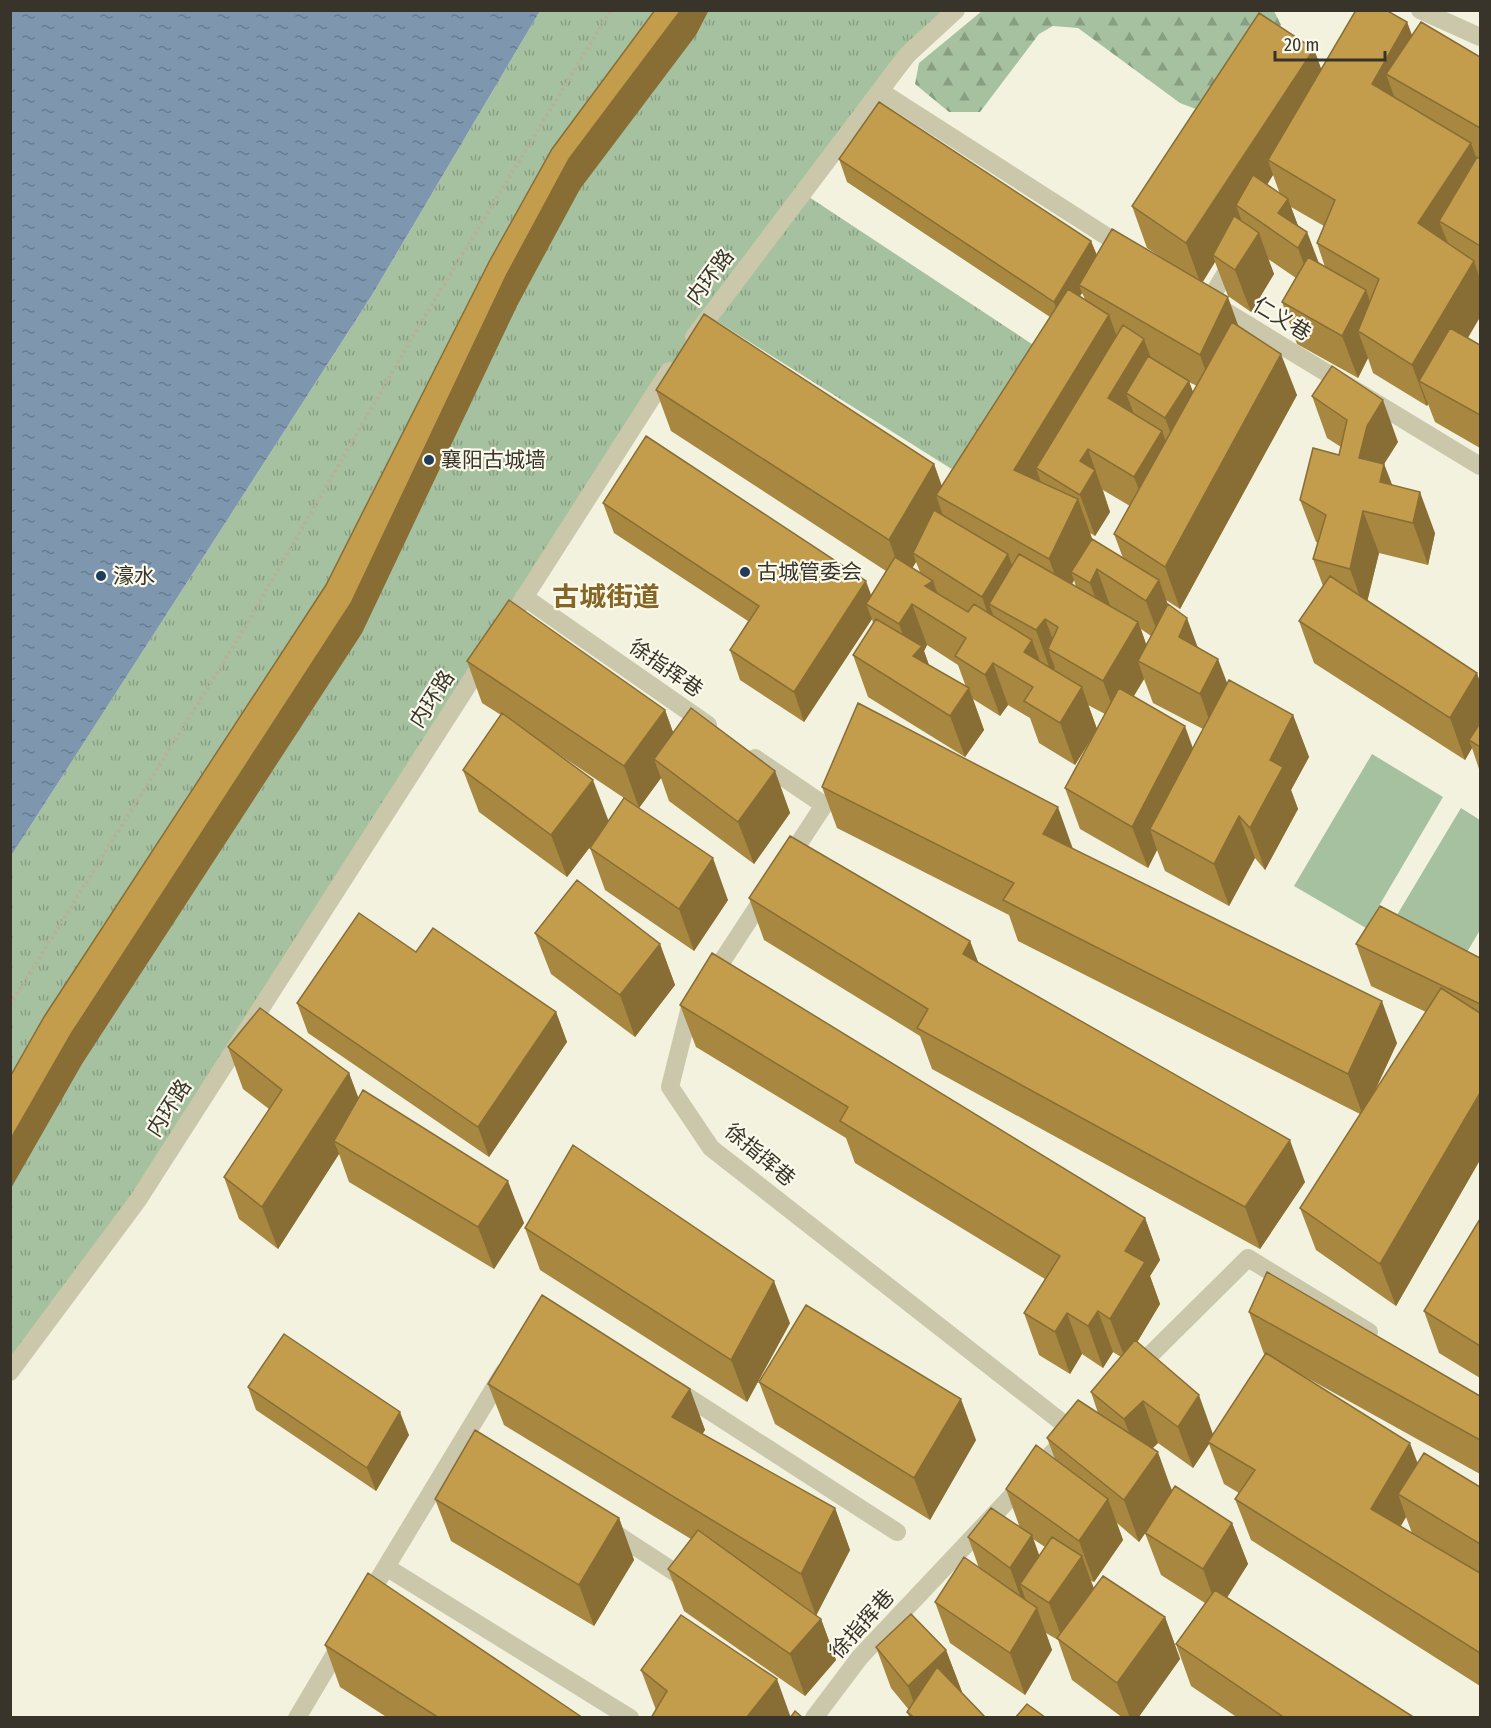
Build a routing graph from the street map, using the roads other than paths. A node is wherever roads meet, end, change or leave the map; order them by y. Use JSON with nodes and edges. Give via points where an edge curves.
{"nodes":[{"id":1,"x":956,"y":10,"type":"edge"},
{"id":2,"x":1420,"y":10,"type":"edge"},
{"id":3,"x":1480,"y":37,"type":"edge"},
{"id":4,"x":880,"y":91,"type":"junction"},
{"id":5,"x":1245,"y":241,"type":"edge"},
{"id":6,"x":1143,"y":260,"type":"edge"},
{"id":7,"x":1480,"y":466,"type":"edge"},
{"id":8,"x":525,"y":597,"type":"junction"},
{"id":9,"x":1379,"y":1338,"type":"edge"},
{"id":10,"x":514,"y":1355,"type":"edge"},
{"id":11,"x":10,"y":1372,"type":"edge"},
{"id":12,"x":655,"y":1377,"type":"edge"},
{"id":13,"x":1123,"y":1382,"type":"edge"},
{"id":14,"x":1089,"y":1415,"type":"edge"},
{"id":15,"x":1073,"y":1431,"type":"junction"},
{"id":16,"x":465,"y":1436,"type":"junction"},
{"id":17,"x":485,"y":1448,"type":"edge"},
{"id":18,"x":593,"y":1519,"type":"edge"},
{"id":19,"x":897,"y":1532,"type":"dead end"},
{"id":20,"x":386,"y":1567,"type":"junction"},
{"id":21,"x":682,"y":1576,"type":"edge"},
{"id":22,"x":297,"y":1718,"type":"edge"},
{"id":23,"x":630,"y":1718,"type":"edge"},
{"id":24,"x":813,"y":1718,"type":"edge"}],
"edges":[{"from":1,"to":4,"type":"street","name":"内环路","via":[[907,55]]},
{"from":2,"to":3,"type":"street"},
{"from":4,"to":6,"type":"street"},
{"from":4,"to":8,"type":"street","name":"内环路","via":[[681,353]]},
{"from":5,"to":7,"type":"street","name":"仁义巷","via":[[1203,298]]},
{"from":8,"to":11,"type":"street","name":"内环路","via":[[138,1200]]},
{"from":8,"to":15,"type":"street","name":"徐指挥巷","via":[[824,806],[689,1011],[670,1087],[711,1148]]},
{"from":9,"to":13,"type":"street","via":[[1248,1258]]},
{"from":10,"to":16,"type":"street"},
{"from":12,"to":19,"type":"street"},
{"from":14,"to":15,"type":"street"},
{"from":15,"to":24,"type":"street","name":"徐指挥巷","via":[[860,1657]]},
{"from":16,"to":17,"type":"street"},
{"from":16,"to":20,"type":"street"},
{"from":18,"to":21,"type":"street"},
{"from":20,"to":22,"type":"street"},
{"from":20,"to":23,"type":"street"}]}
